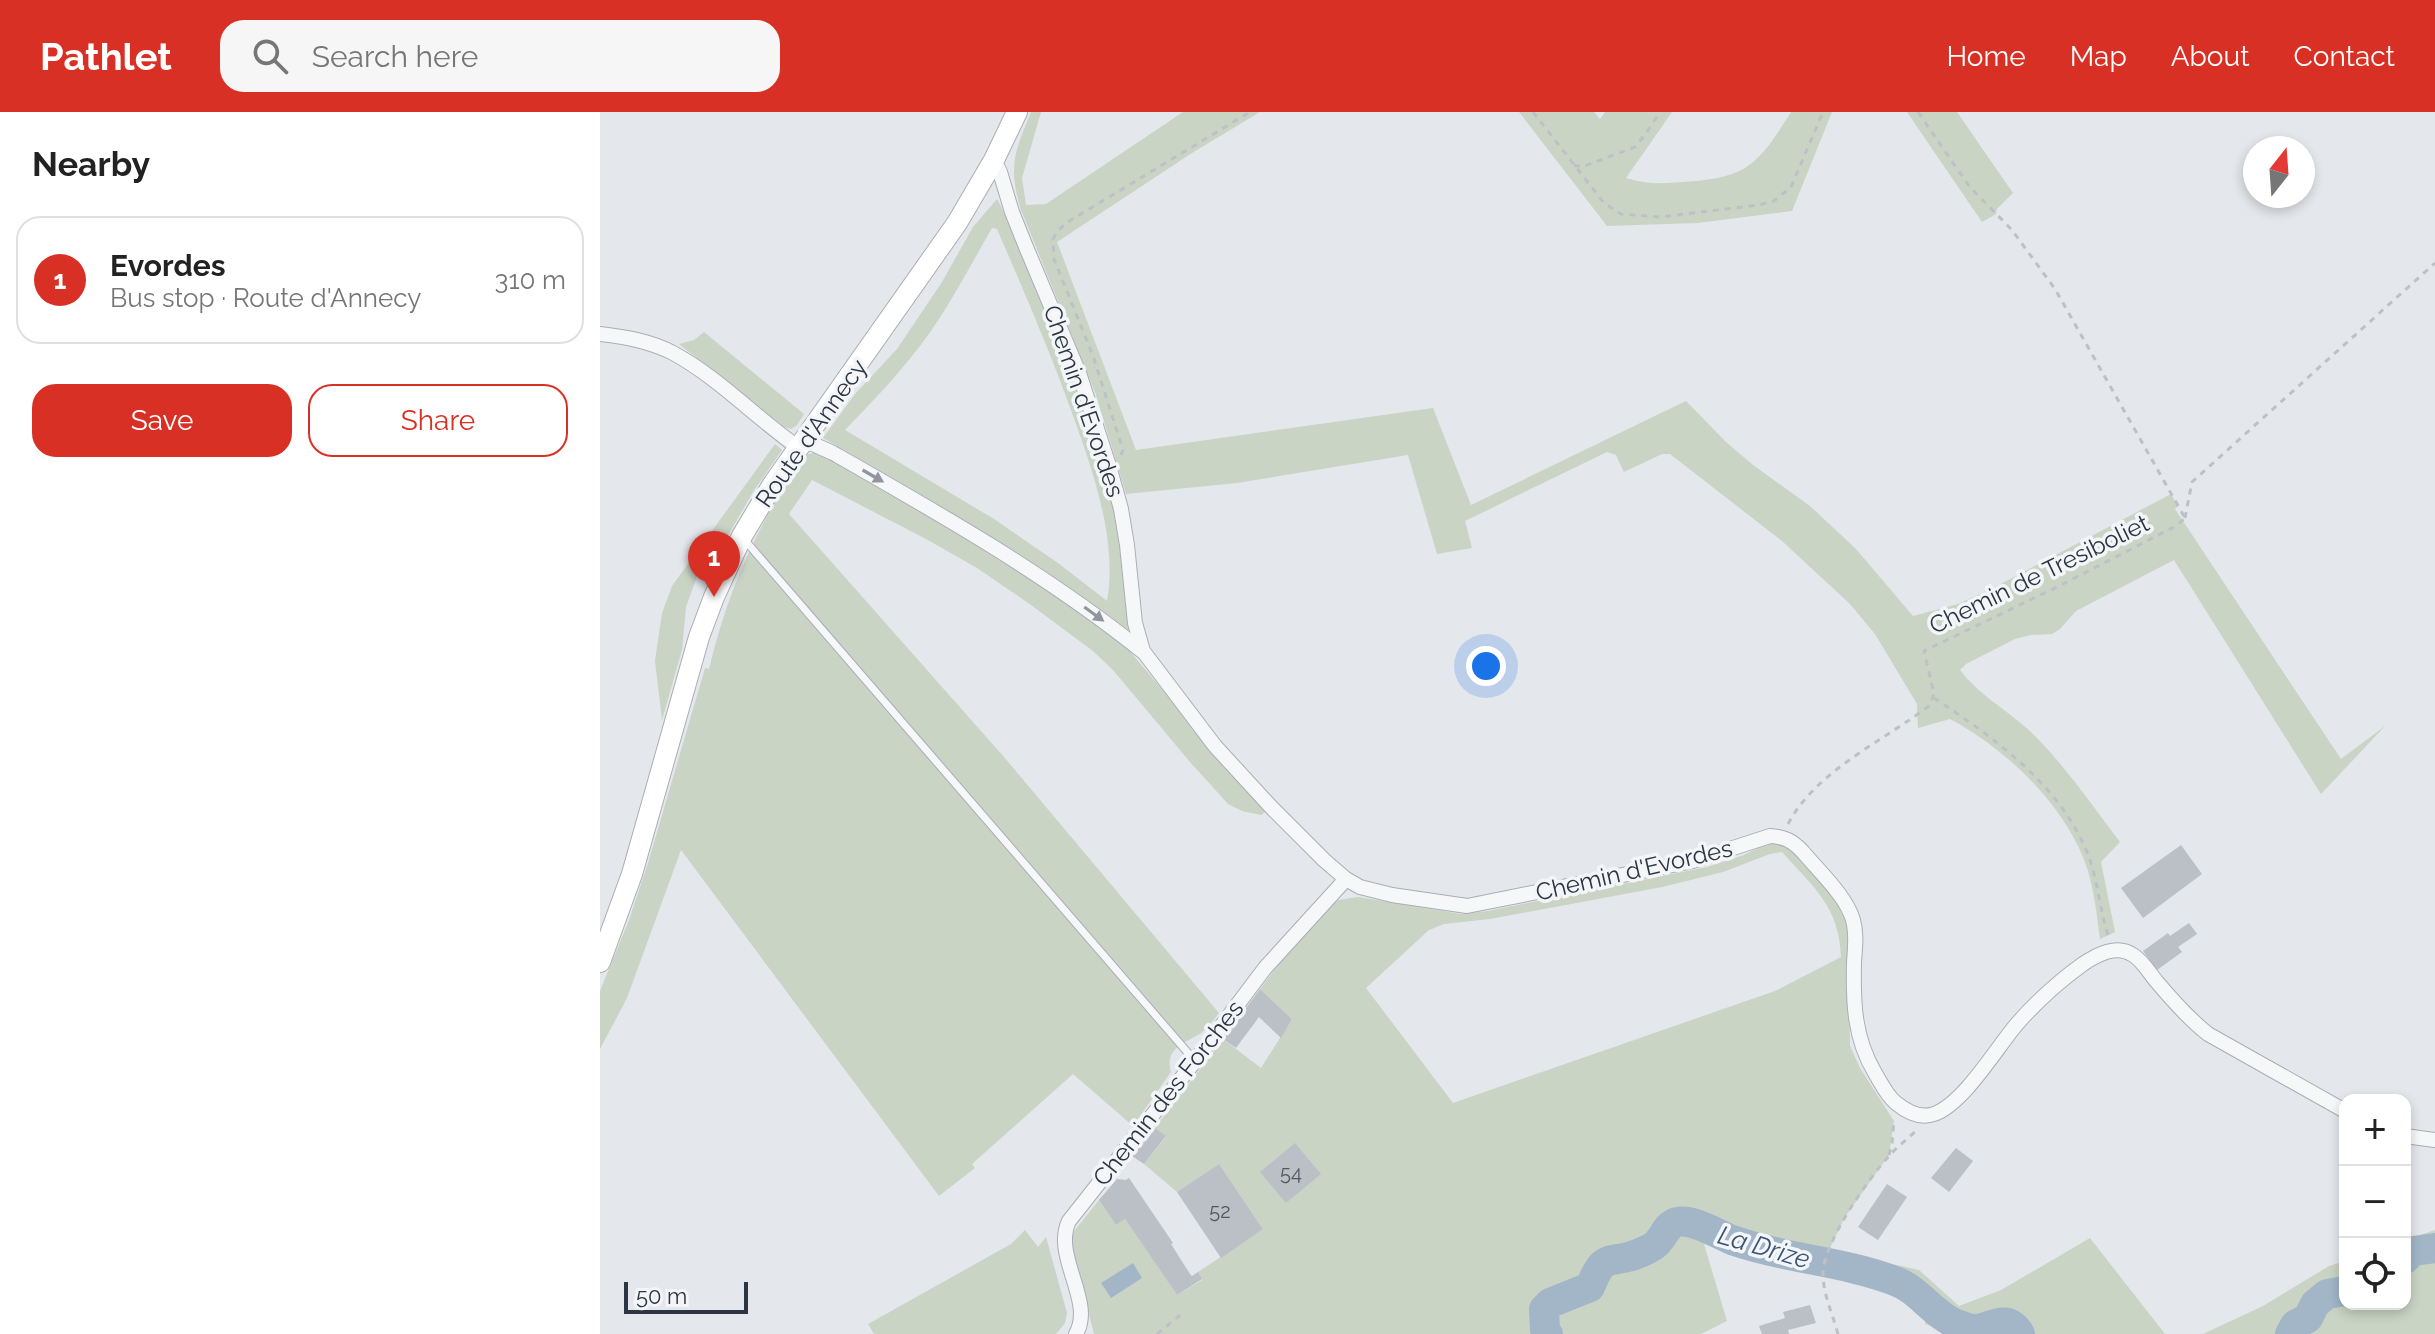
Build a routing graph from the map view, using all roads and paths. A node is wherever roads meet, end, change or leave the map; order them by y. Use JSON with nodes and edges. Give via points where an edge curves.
{"nodes":[{"id":1,"x":1017,"y":112,"type":"edge"},
{"id":2,"x":1250,"y":112,"type":"edge"},
{"id":3,"x":1533,"y":112,"type":"edge"},
{"id":4,"x":1660,"y":112,"type":"edge"},
{"id":5,"x":1823,"y":112,"type":"edge"},
{"id":6,"x":1918,"y":112,"type":"edge"},
{"id":7,"x":994,"y":160,"type":"junction"},
{"id":8,"x":1574,"y":165,"type":"junction"},
{"id":9,"x":2435,"y":263,"type":"edge"},
{"id":10,"x":600,"y":334,"type":"edge"},
{"id":11,"x":802,"y":444,"type":"junction"},
{"id":12,"x":1109,"y":466,"type":"junction"},
{"id":13,"x":2185,"y":518,"type":"junction"},
{"id":14,"x":742,"y":536,"type":"junction"},
{"id":15,"x":1143,"y":651,"type":"junction"},
{"id":16,"x":1934,"y":698,"type":"junction"},
{"id":17,"x":1781,"y":837,"type":"junction"},
{"id":18,"x":1346,"y":879,"type":"junction"},
{"id":19,"x":2114,"y":950,"type":"junction"},
{"id":20,"x":600,"y":962,"type":"edge"},
{"id":21,"x":1195,"y":1061,"type":"junction"},
{"id":22,"x":1892,"y":1100,"type":"junction"},
{"id":23,"x":2339,"y":1108,"type":"edge"},
{"id":24,"x":1935,"y":1114,"type":"junction"},
{"id":25,"x":2411,"y":1137,"type":"edge"},
{"id":26,"x":2435,"y":1140,"type":"edge"},
{"id":27,"x":1889,"y":1155,"type":"junction"},
{"id":28,"x":1183,"y":1313,"type":"dead end"},
{"id":29,"x":1076,"y":1334,"type":"edge"},
{"id":30,"x":1157,"y":1334,"type":"edge"},
{"id":31,"x":1838,"y":1334,"type":"edge"}],
"edges":[{"from":1,"to":7,"type":"main road","name":"Route d'Annecy"},
{"from":2,"to":12,"type":"path","via":[[1066,223],[1053,239],[1060,278],[1093,356],[1123,450]]},
{"from":3,"to":8,"type":"path"},
{"from":4,"to":8,"type":"path","via":[[1635,147],[1582,167]]},
{"from":5,"to":8,"type":"path","via":[[1791,187],[1759,205],[1660,217],[1621,214],[1604,203]]},
{"from":6,"to":13,"type":"path","via":[[1969,186],[2012,230],[2055,289]]},
{"from":7,"to":11,"type":"main road","name":"Route d'Annecy","via":[[957,223]]},
{"from":7,"to":12,"type":"street","name":"Chemin d'Evordes","via":[[1079,373]]},
{"from":9,"to":13,"type":"path","via":[[2192,482]]},
{"from":10,"to":11,"type":"street","name":"Chemin d'Evordes","via":[[672,353]]},
{"from":11,"to":14,"type":"main road","name":"Route d'Annecy"},
{"from":11,"to":15,"type":"street","name":"Chemin d'Evordes","one_way":true,"via":[[833,453],[1000,549]]},
{"from":12,"to":15,"type":"street","name":"Chemin d'Evordes","via":[[1121,509]]},
{"from":13,"to":16,"type":"path","name":"Chemin de Tresiboliet","via":[[1924,651]]},
{"from":14,"to":20,"type":"main road","name":"Route d'Annecy","via":[[699,637],[632,874]]},
{"from":14,"to":21,"type":"lane"},
{"from":15,"to":18,"type":"street","name":"Chemin d'Evordes","via":[[1215,746]]},
{"from":16,"to":17,"type":"path","via":[[1821,785]]},
{"from":16,"to":19,"type":"path","via":[[2001,744],[2067,817],[2088,855]]},
{"from":17,"to":18,"type":"street","name":"Chemin d'Evordes","via":[[1693,861],[1467,906],[1392,895]]},
{"from":17,"to":22,"type":"street","via":[[1796,844],[1852,916],[1856,1025],[1865,1057]]},
{"from":18,"to":21,"type":"street","name":"Chemin des Forches","via":[[1265,968]]},
{"from":19,"to":23,"type":"street","via":[[2140,960],[2208,1034]]},
{"from":19,"to":24,"type":"street","via":[[2098,955],[2041,998],[1963,1092]]},
{"from":21,"to":29,"type":"street","name":"Chemin des Forches","via":[[1067,1226],[1066,1248],[1082,1316]]},
{"from":22,"to":24,"type":"street","via":[[1917,1115]]},
{"from":22,"to":27,"type":"path"},
{"from":24,"to":27,"type":"path"},
{"from":25,"to":26,"type":"street"},
{"from":27,"to":31,"type":"path","via":[[1845,1217],[1826,1255],[1824,1285]]},
{"from":28,"to":30,"type":"path"}]}
